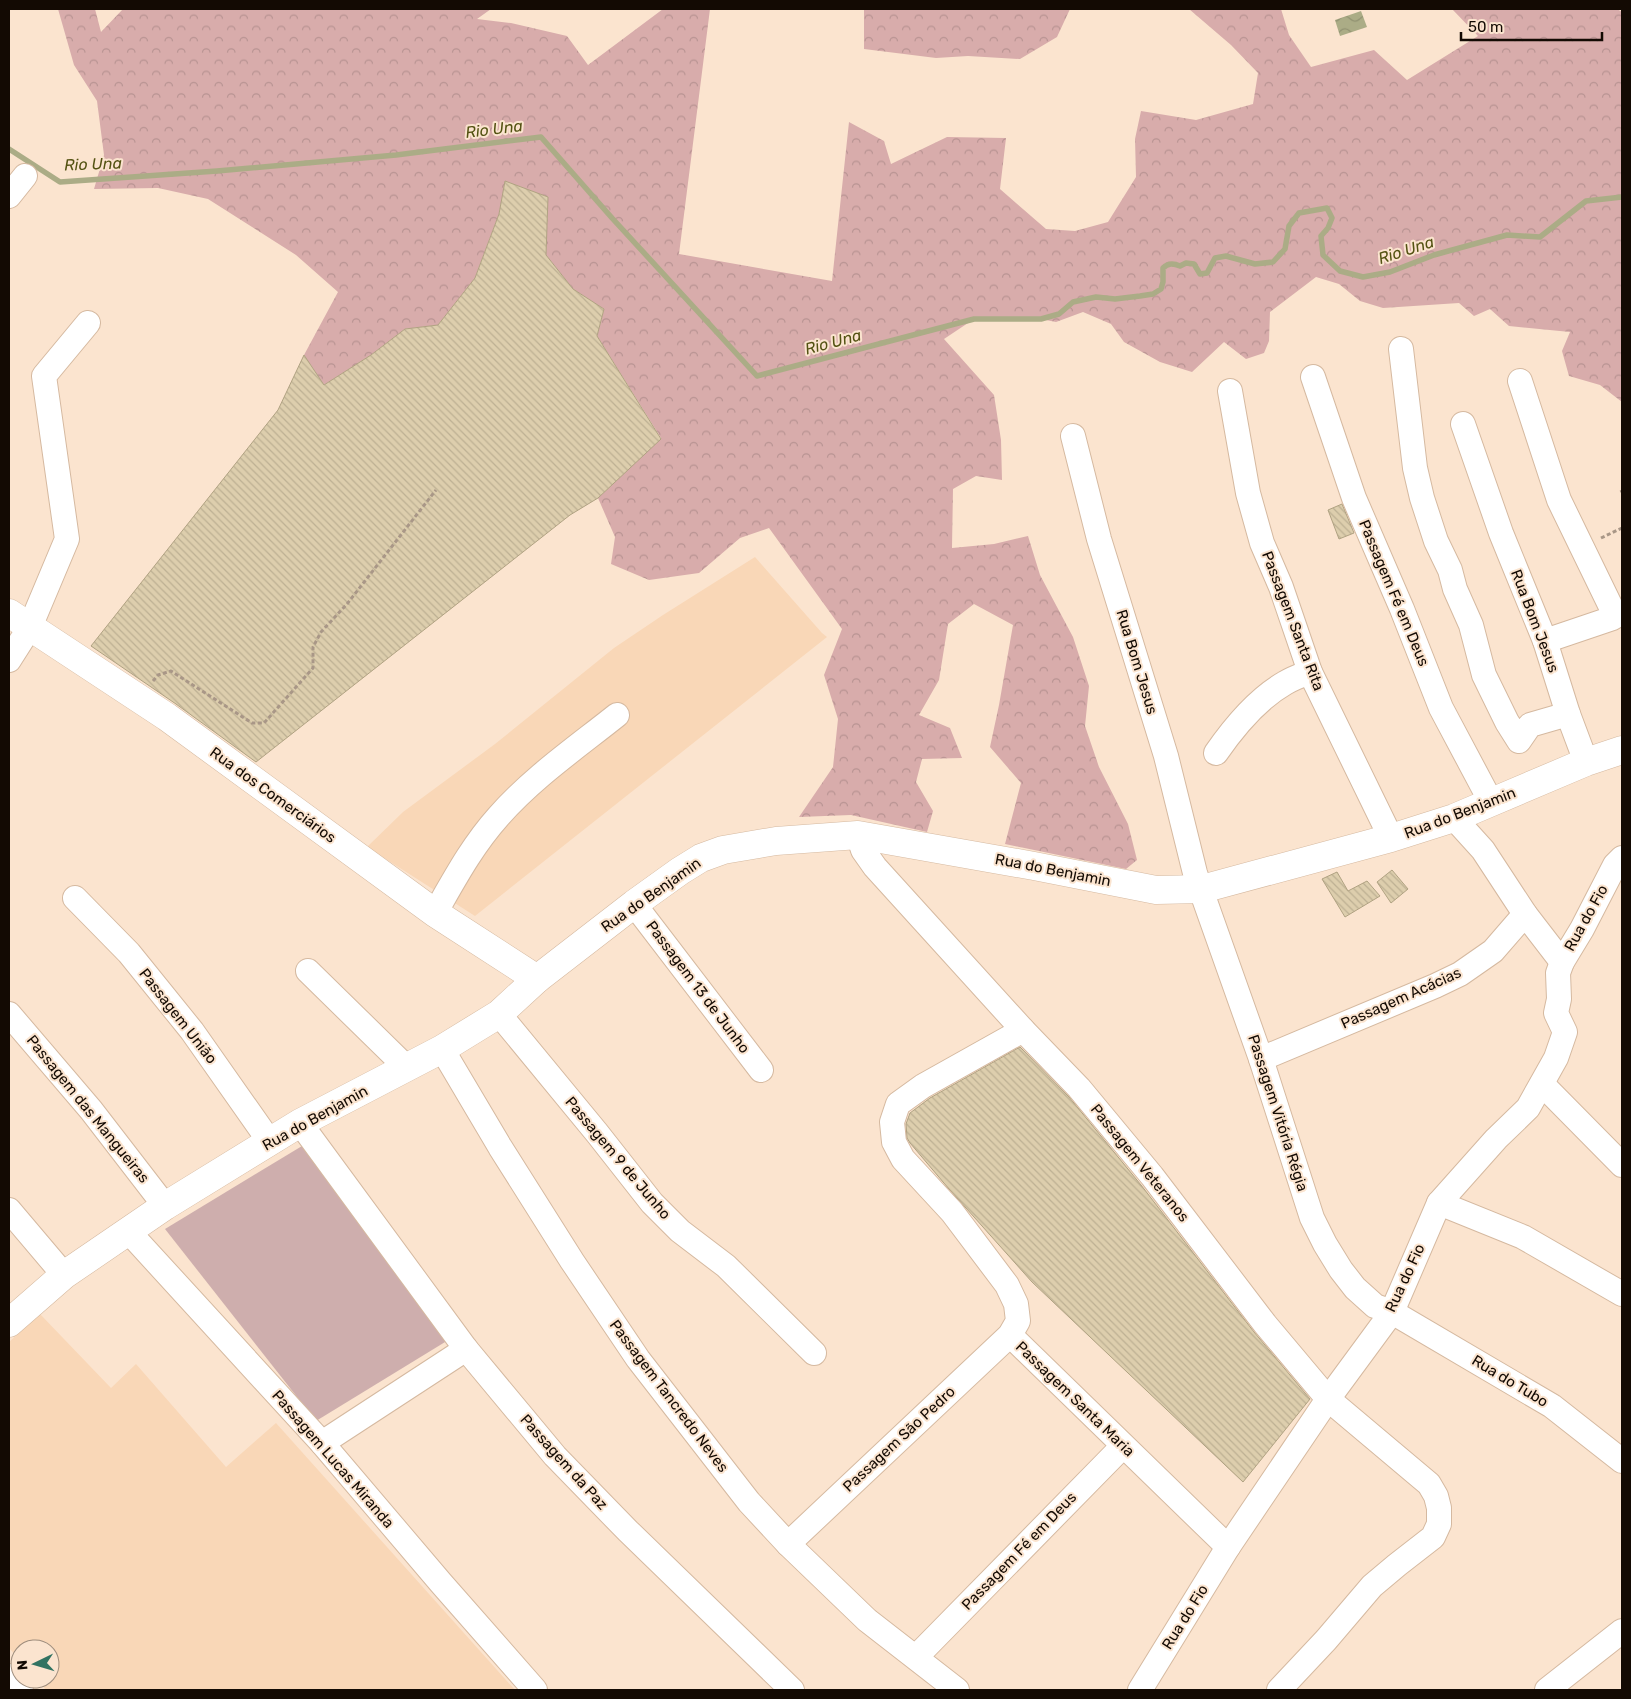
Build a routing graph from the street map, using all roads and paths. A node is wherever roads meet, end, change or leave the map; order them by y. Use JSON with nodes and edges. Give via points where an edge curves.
{"nodes":[{"id":1,"x":25,"y":176,"type":"dead end"},
{"id":2,"x":9,"y":196,"type":"edge"},
{"id":3,"x":88,"y":323,"type":"dead end"},
{"id":4,"x":1401,"y":349,"type":"dead end"},
{"id":5,"x":1312,"y":377,"type":"dead end"},
{"id":6,"x":1520,"y":381,"type":"dead end"},
{"id":7,"x":1230,"y":391,"type":"dead end"},
{"id":8,"x":1464,"y":424,"type":"dead end"},
{"id":9,"x":1073,"y":436,"type":"dead end"},
{"id":10,"x":436,"y":490,"type":"dead end"},
{"id":11,"x":19,"y":620,"type":"edge"},
{"id":12,"x":1546,"y":641,"type":"junction"},
{"id":13,"x":9,"y":660,"type":"edge"},
{"id":14,"x":1310,"y":672,"type":"junction"},
{"id":15,"x":148,"y":688,"type":"dead end"},
{"id":16,"x":1568,"y":714,"type":"junction"},
{"id":17,"x":617,"y":715,"type":"dead end"},
{"id":18,"x":1622,"y":750,"type":"edge"},
{"id":19,"x":1216,"y":753,"type":"dead end"},
{"id":20,"x":1586,"y":762,"type":"junction"},
{"id":21,"x":1492,"y":802,"type":"junction"},
{"id":22,"x":1454,"y":818,"type":"junction"},
{"id":23,"x":858,"y":835,"type":"junction"},
{"id":24,"x":1391,"y":838,"type":"junction"},
{"id":25,"x":1622,"y":858,"type":"edge"},
{"id":26,"x":1202,"y":889,"type":"junction"},
{"id":27,"x":75,"y":898,"type":"dead end"},
{"id":28,"x":634,"y":904,"type":"junction"},
{"id":29,"x":435,"y":913,"type":"junction"},
{"id":30,"x":1525,"y":914,"type":"junction"},
{"id":31,"x":1562,"y":962,"type":"junction"},
{"id":32,"x":308,"y":971,"type":"dead end"},
{"id":33,"x":537,"y":979,"type":"junction"},
{"id":34,"x":9,"y":1014,"type":"edge"},
{"id":35,"x":499,"y":1014,"type":"junction"},
{"id":36,"x":1023,"y":1030,"type":"junction"},
{"id":37,"x":442,"y":1049,"type":"junction"},
{"id":38,"x":1261,"y":1059,"type":"junction"},
{"id":39,"x":407,"y":1068,"type":"junction"},
{"id":40,"x":761,"y":1070,"type":"dead end"},
{"id":41,"x":1542,"y":1084,"type":"junction"},
{"id":42,"x":300,"y":1123,"type":"junction"},
{"id":43,"x":270,"y":1142,"type":"junction"},
{"id":44,"x":1622,"y":1165,"type":"edge"},
{"id":45,"x":1439,"y":1203,"type":"junction"},
{"id":46,"x":165,"y":1206,"type":"junction"},
{"id":47,"x":9,"y":1210,"type":"edge"},
{"id":48,"x":128,"y":1231,"type":"junction"},
{"id":49,"x":64,"y":1275,"type":"junction"},
{"id":50,"x":1622,"y":1294,"type":"edge"},
{"id":51,"x":1392,"y":1312,"type":"junction"},
{"id":52,"x":9,"y":1323,"type":"edge"},
{"id":53,"x":1010,"y":1335,"type":"junction"},
{"id":54,"x":466,"y":1349,"type":"junction"},
{"id":55,"x":814,"y":1353,"type":"dead end"},
{"id":56,"x":1328,"y":1399,"type":"junction"},
{"id":57,"x":322,"y":1443,"type":"junction"},
{"id":58,"x":1123,"y":1446,"type":"junction"},
{"id":59,"x":1622,"y":1461,"type":"edge"},
{"id":60,"x":788,"y":1544,"type":"junction"},
{"id":61,"x":1228,"y":1547,"type":"junction"},
{"id":62,"x":1622,"y":1630,"type":"edge"},
{"id":63,"x":916,"y":1657,"type":"junction"},
{"id":64,"x":9,"y":1676,"type":"edge"},
{"id":65,"x":21,"y":1690,"type":"edge"},
{"id":66,"x":535,"y":1690,"type":"edge"},
{"id":67,"x":792,"y":1690,"type":"edge"},
{"id":68,"x":957,"y":1690,"type":"edge"},
{"id":69,"x":1140,"y":1690,"type":"edge"},
{"id":70,"x":1279,"y":1690,"type":"edge"},
{"id":71,"x":1547,"y":1690,"type":"edge"}],
"edges":[{"from":1,"to":2,"type":"street"},
{"from":3,"to":11,"type":"street","via":[[44,376],[67,539]]},
{"from":4,"to":16,"type":"street","via":[[1415,468],[1422,498],[1471,625],[1484,674],[1519,741],[1530,725]]},
{"from":5,"to":21,"type":"street","name":"Passagem Fé em Deus","via":[[1354,498],[1441,708]]},
{"from":6,"to":12,"type":"street","via":[[1559,500],[1611,607],[1613,618]]},
{"from":7,"to":14,"type":"street","name":"Passagem Santa Rita","via":[[1248,493],[1262,542]]},
{"from":8,"to":12,"type":"street","name":"Rua Bom Jesus","via":[[1501,533]]},
{"from":9,"to":26,"type":"street","name":"Rua Bom Jesus","via":[[1099,539],[1166,756],[1195,873]]},
{"from":10,"to":15,"type":"path","via":[[347,604],[321,632],[314,647],[313,668],[264,723],[252,723],[171,671],[158,675]]},
{"from":11,"to":13,"type":"street"},
{"from":11,"to":29,"type":"main road","name":"Rua dos Comerciários","via":[[167,717]]},
{"from":12,"to":16,"type":"street","name":"Rua Bom Jesus"},
{"from":14,"to":19,"type":"street","via":[[1284,683],[1262,700],[1229,733]]},
{"from":14,"to":24,"type":"street","name":"Passagem Santa Rita"},
{"from":16,"to":20,"type":"street","name":"Rua Bom Jesus"},
{"from":17,"to":29,"type":"street","via":[[530,786],[498,817],[471,851]]},
{"from":18,"to":20,"type":"main road","name":"Rua do Benjamin"},
{"from":20,"to":21,"type":"main road","name":"Rua do Benjamin"},
{"from":21,"to":22,"type":"main road","name":"Rua do Benjamin"},
{"from":22,"to":24,"type":"main road","name":"Rua do Benjamin"},
{"from":22,"to":30,"type":"street","via":[[1483,850]]},
{"from":23,"to":26,"type":"main road","name":"Rua do Benjamin","via":[[1156,890]]},
{"from":23,"to":28,"type":"main road","name":"Rua do Benjamin","via":[[776,841],[723,850],[701,858]]},
{"from":23,"to":36,"type":"street","name":"Passagem Veteranos","via":[[875,867]]},
{"from":24,"to":26,"type":"main road","name":"Rua do Benjamin"},
{"from":25,"to":31,"type":"street","name":"Rua do Fio"},
{"from":26,"to":38,"type":"street","name":"Passagem Vitória Régia"},
{"from":27,"to":43,"type":"street","name":"Passagem União","via":[[129,953],[192,1031]]},
{"from":28,"to":33,"type":"main road","name":"Rua do Benjamin"},
{"from":28,"to":40,"type":"street","name":"Passagem 13 de Junho"},
{"from":29,"to":33,"type":"main road","name":"Rua dos Comerciários"},
{"from":30,"to":31,"type":"street"},
{"from":30,"to":38,"type":"street","name":"Passagem Acácias","via":[[1493,951],[1460,974]]},
{"from":31,"to":41,"type":"street","name":"Rua do Fio","via":[[1558,974],[1556,1013],[1565,1032]]},
{"from":32,"to":39,"type":"street"},
{"from":33,"to":35,"type":"main road","name":"Rua do Benjamin"},
{"from":34,"to":46,"type":"street","name":"Passagem das Mangueiras","via":[[91,1110]]},
{"from":35,"to":37,"type":"main road","name":"Rua do Benjamin"},
{"from":35,"to":55,"type":"street","name":"Passagem 9 de Junho","via":[[652,1203],[680,1231],[726,1266]]},
{"from":36,"to":53,"type":"street","name":"Passagem Santa Maria","via":[[922,1086],[898,1104],[892,1122],[894,1142],[903,1159],[952,1212],[1007,1285],[1016,1304],[1018,1321]]},
{"from":36,"to":56,"type":"street","name":"Passagem Veteranos","via":[[1079,1088],[1152,1176],[1265,1324]]},
{"from":37,"to":39,"type":"main road","name":"Rua do Benjamin"},
{"from":37,"to":60,"type":"street","name":"Passagem Tancredo Neves","via":[[572,1261],[638,1359],[749,1502]]},
{"from":38,"to":51,"type":"street","name":"Passagem Vitória Régia","via":[[1312,1218],[1341,1270],[1356,1288],[1375,1306]]},
{"from":39,"to":42,"type":"main road","name":"Rua do Benjamin"},
{"from":41,"to":44,"type":"street"},
{"from":41,"to":45,"type":"street","name":"Rua do Fio","via":[[1528,1108],[1496,1138]]},
{"from":42,"to":43,"type":"main road","name":"Rua do Benjamin"},
{"from":42,"to":54,"type":"street","name":"Passagem da Paz"},
{"from":43,"to":46,"type":"main road","name":"Rua do Benjamin"},
{"from":45,"to":50,"type":"street","via":[[1523,1237]]},
{"from":45,"to":51,"type":"street","name":"Rua do Fio"},
{"from":46,"to":48,"type":"main road","name":"Rua do Benjamin"},
{"from":47,"to":49,"type":"street"},
{"from":48,"to":49,"type":"main road","name":"Rua do Benjamin"},
{"from":48,"to":57,"type":"street","name":"Passagem Lucas Miranda"},
{"from":49,"to":52,"type":"main road","name":"Rua do Benjamin"},
{"from":51,"to":56,"type":"street","name":"Rua do Fio"},
{"from":51,"to":59,"type":"street","name":"Rua do Tubo","via":[[1552,1406]]},
{"from":53,"to":58,"type":"street","name":"Passagem Santa Maria"},
{"from":53,"to":60,"type":"street","name":"Passagem São Pedro"},
{"from":54,"to":57,"type":"street"},
{"from":54,"to":67,"type":"street","name":"Passagem da Paz","via":[[555,1456],[628,1532]]},
{"from":56,"to":61,"type":"street","name":"Rua do Fio"},
{"from":56,"to":70,"type":"street","name":"Passagem Veteranos","via":[[1429,1484],[1439,1508],[1438,1524],[1432,1538],[1372,1586]]},
{"from":57,"to":66,"type":"street","name":"Passagem Lucas Miranda"},
{"from":58,"to":61,"type":"street","name":"Passagem Santa Maria"},
{"from":58,"to":63,"type":"street","name":"Passagem Fé em Deus"},
{"from":60,"to":63,"type":"street","name":"Passagem Tancredo Neves","via":[[867,1620]]},
{"from":61,"to":69,"type":"street","name":"Rua do Fio"},
{"from":62,"to":71,"type":"street"},
{"from":63,"to":68,"type":"street","name":"Passagem Tancredo Neves"},
{"from":64,"to":65,"type":"street"}]}
